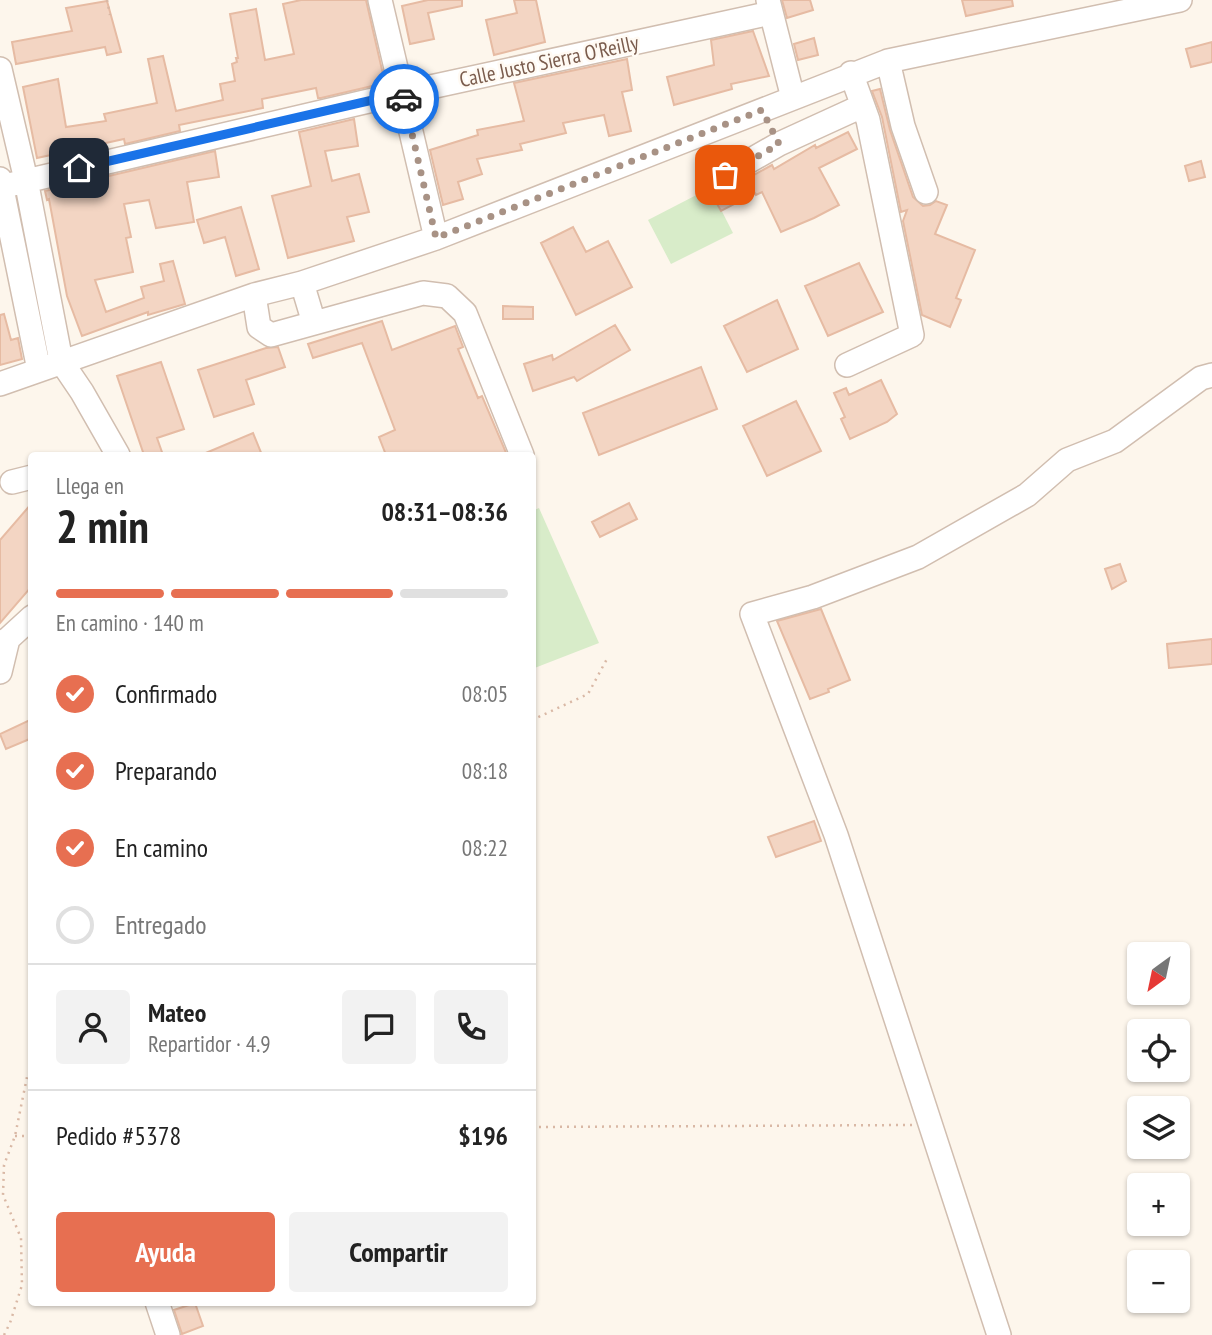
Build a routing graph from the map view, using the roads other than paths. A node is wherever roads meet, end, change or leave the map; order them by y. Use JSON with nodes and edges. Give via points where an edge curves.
{"nodes":[{"id":1,"x":380,"y":0,"type":"edge"},
{"id":2,"x":1166,"y":2,"type":"edge"},
{"id":3,"x":769,"y":7,"type":"edge"},
{"id":4,"x":888,"y":61,"type":"junction"},
{"id":5,"x":0,"y":69,"type":"edge"},
{"id":6,"x":851,"y":74,"type":"junction"},
{"id":7,"x":403,"y":93,"type":"junction"},
{"id":8,"x":793,"y":98,"type":"junction"},
{"id":9,"x":862,"y":106,"type":"junction"},
{"id":10,"x":762,"y":110,"type":"junction"},
{"id":11,"x":779,"y":144,"type":"junction"},
{"id":12,"x":725,"y":175,"type":"dead end"},
{"id":13,"x":26,"y":180,"type":"junction"},
{"id":14,"x":1,"y":184,"type":"edge"},
{"id":15,"x":926,"y":192,"type":"dead end"},
{"id":16,"x":436,"y":238,"type":"junction"},
{"id":17,"x":302,"y":283,"type":"junction"},
{"id":18,"x":254,"y":295,"type":"junction"},
{"id":19,"x":314,"y":323,"type":"junction"},
{"id":20,"x":50,"y":365,"type":"junction"},
{"id":21,"x":848,"y":365,"type":"dead end"},
{"id":22,"x":1212,"y":375,"type":"edge"},
{"id":23,"x":0,"y":384,"type":"edge"},
{"id":24,"x":115,"y":452,"type":"edge"},
{"id":25,"x":521,"y":452,"type":"edge"},
{"id":26,"x":28,"y":620,"type":"edge"},
{"id":27,"x":4,"y":641,"type":"edge"},
{"id":28,"x":0,"y":672,"type":"edge"},
{"id":29,"x":158,"y":1306,"type":"edge"},
{"id":30,"x":168,"y":1335,"type":"edge"},
{"id":31,"x":999,"y":1335,"type":"edge"}],
"edges":[{"from":1,"to":7,"type":"street"},
{"from":2,"to":4,"type":"street"},
{"from":3,"to":7,"type":"street","name":"Calle Justo Sierra O'Reilly"},
{"from":3,"to":8,"type":"street"},
{"from":4,"to":6,"type":"street"},
{"from":4,"to":15,"type":"street","via":[[903,126]]},
{"from":5,"to":13,"type":"street"},
{"from":6,"to":8,"type":"street"},
{"from":6,"to":9,"type":"street"},
{"from":7,"to":13,"type":"street","name":"Calle Justo Sierra O'Reilly"},
{"from":7,"to":16,"type":"street"},
{"from":8,"to":10,"type":"street"},
{"from":9,"to":11,"type":"street"},
{"from":9,"to":21,"type":"street","via":[[912,335]]},
{"from":10,"to":11,"type":"street"},
{"from":10,"to":16,"type":"street"},
{"from":11,"to":12,"type":"street"},
{"from":13,"to":14,"type":"street","name":"Calle Justo Sierra O'Reilly"},
{"from":13,"to":20,"type":"street"},
{"from":14,"to":20,"type":"street"},
{"from":16,"to":17,"type":"street"},
{"from":17,"to":18,"type":"street"},
{"from":17,"to":19,"type":"street"},
{"from":18,"to":19,"type":"street","via":[[259,327],[271,335]]},
{"from":18,"to":20,"type":"street"},
{"from":19,"to":25,"type":"street","via":[[423,293],[447,296],[465,313]]},
{"from":20,"to":23,"type":"street"},
{"from":20,"to":24,"type":"street","via":[[82,392]]},
{"from":22,"to":31,"type":"street","via":[[1201,378],[1115,441],[1067,460],[1027,495],[918,557],[813,597],[752,614],[836,835]]},
{"from":26,"to":27,"type":"street"},
{"from":27,"to":28,"type":"street"},
{"from":29,"to":30,"type":"street"}]}
